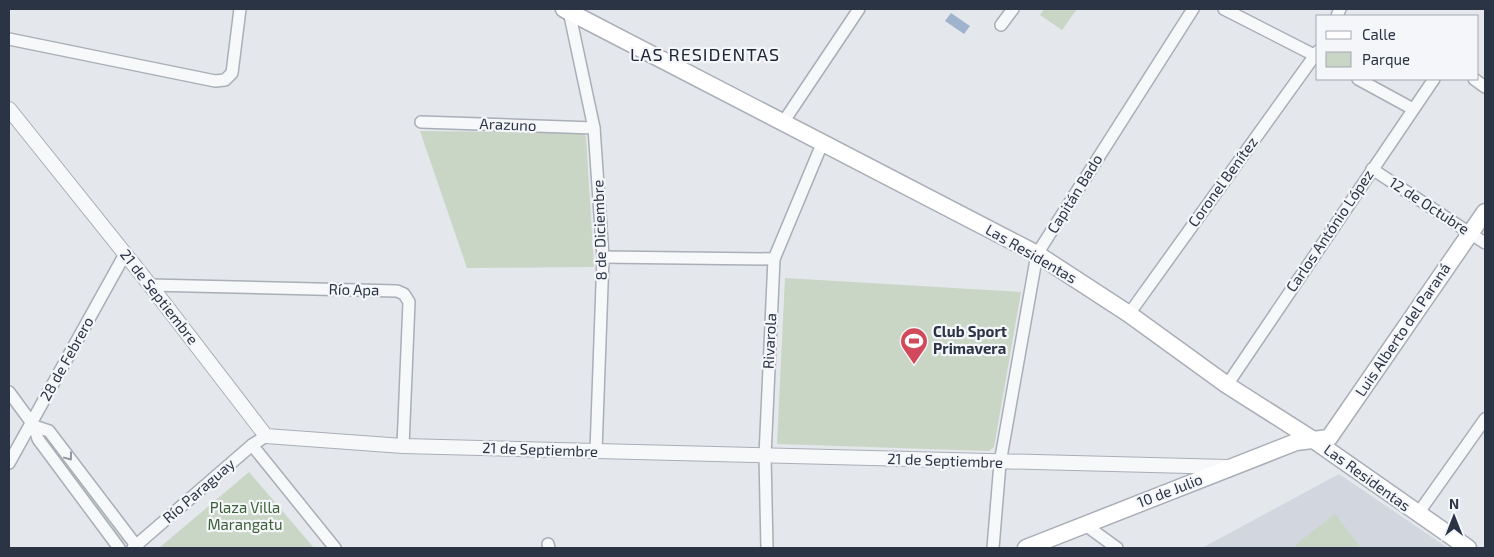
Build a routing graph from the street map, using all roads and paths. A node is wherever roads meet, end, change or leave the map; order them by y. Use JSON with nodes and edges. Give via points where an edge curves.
{"nodes":[{"id":1,"x":240,"y":9,"type":"edge"},
{"id":2,"x":860,"y":9,"type":"edge"},
{"id":3,"x":1013,"y":9,"type":"edge"},
{"id":4,"x":1193,"y":9,"type":"edge"},
{"id":5,"x":1224,"y":9,"type":"edge"},
{"id":6,"x":566,"y":10,"type":"edge"},
{"id":7,"x":1001,"y":25,"type":"dead end"},
{"id":8,"x":9,"y":39,"type":"edge"},
{"id":9,"x":1316,"y":54,"type":"edge"},
{"id":10,"x":1316,"y":55,"type":"edge"},
{"id":11,"x":1360,"y":80,"type":"edge"},
{"id":12,"x":1433,"y":80,"type":"edge"},
{"id":13,"x":9,"y":109,"type":"edge"},
{"id":14,"x":1412,"y":109,"type":"junction"},
{"id":15,"x":784,"y":121,"type":"junction"},
{"id":16,"x":421,"y":122,"type":"dead end"},
{"id":17,"x":594,"y":128,"type":"junction"},
{"id":18,"x":822,"y":144,"type":"junction"},
{"id":19,"x":1372,"y":169,"type":"junction"},
{"id":20,"x":1485,"y":212,"type":"edge"},
{"id":21,"x":1470,"y":232,"type":"junction"},
{"id":22,"x":1485,"y":243,"type":"edge"},
{"id":23,"x":125,"y":254,"type":"junction"},
{"id":24,"x":1037,"y":254,"type":"junction"},
{"id":25,"x":603,"y":257,"type":"junction"},
{"id":26,"x":774,"y":259,"type":"junction"},
{"id":27,"x":150,"y":285,"type":"junction"},
{"id":28,"x":1129,"y":314,"type":"junction"},
{"id":29,"x":1227,"y":385,"type":"junction"},
{"id":30,"x":9,"y":392,"type":"edge"},
{"id":31,"x":1485,"y":419,"type":"edge"},
{"id":32,"x":33,"y":424,"type":"junction"},
{"id":33,"x":266,"y":436,"type":"junction"},
{"id":34,"x":1316,"y":441,"type":"junction"},
{"id":35,"x":252,"y":445,"type":"junction"},
{"id":36,"x":403,"y":446,"type":"junction"},
{"id":37,"x":596,"y":451,"type":"junction"},
{"id":38,"x":765,"y":456,"type":"junction"},
{"id":39,"x":9,"y":463,"type":"edge"},
{"id":40,"x":1000,"y":463,"type":"junction"},
{"id":41,"x":1232,"y":467,"type":"junction"},
{"id":42,"x":1417,"y":515,"type":"junction"},
{"id":43,"x":1084,"y":524,"type":"junction"},
{"id":44,"x":119,"y":548,"type":"edge"},
{"id":45,"x":136,"y":548,"type":"edge"},
{"id":46,"x":335,"y":548,"type":"edge"},
{"id":47,"x":767,"y":548,"type":"edge"},
{"id":48,"x":992,"y":548,"type":"edge"},
{"id":49,"x":1026,"y":548,"type":"edge"},
{"id":50,"x":1117,"y":548,"type":"edge"},
{"id":51,"x":1468,"y":548,"type":"edge"}],
"edges":[{"from":1,"to":8,"type":"street","via":[[232,73],[225,80],[215,81]]},
{"from":2,"to":15,"type":"street"},
{"from":3,"to":7,"type":"street"},
{"from":4,"to":24,"type":"street","name":"Capitán Bado"},
{"from":5,"to":9,"type":"street"},
{"from":6,"to":15,"type":"main road","name":"Las Residentas"},
{"from":6,"to":17,"type":"street","name":"8 de Diciembre"},
{"from":10,"to":28,"type":"street","name":"Coronel Benítez"},
{"from":11,"to":14,"type":"street"},
{"from":12,"to":14,"type":"street","name":"Carlos António López"},
{"from":13,"to":23,"type":"street","name":"21 de Septiembre"},
{"from":14,"to":19,"type":"street","name":"Carlos António López"},
{"from":15,"to":18,"type":"main road","name":"Las Residentas"},
{"from":16,"to":17,"type":"street","name":"Arazuno"},
{"from":17,"to":25,"type":"street","name":"8 de Diciembre"},
{"from":18,"to":24,"type":"main road","name":"Las Residentas"},
{"from":18,"to":26,"type":"street","name":"Rivarola"},
{"from":19,"to":21,"type":"street","name":"12 de Octubre"},
{"from":19,"to":29,"type":"street","name":"Carlos António López"},
{"from":20,"to":21,"type":"main road","name":"Luis Alberto del Paraná"},
{"from":21,"to":22,"type":"street","name":"12 de Octubre"},
{"from":21,"to":34,"type":"main road","name":"Luis Alberto del Paraná","via":[[1329,438]]},
{"from":23,"to":27,"type":"street","name":"21 de Septiembre"},
{"from":23,"to":32,"type":"street","name":"28 de Febrero"},
{"from":24,"to":28,"type":"main road","name":"Las Residentas"},
{"from":24,"to":40,"type":"street","name":"Capitán Bado"},
{"from":25,"to":26,"type":"street"},
{"from":25,"to":37,"type":"street","name":"8 de Diciembre"},
{"from":26,"to":38,"type":"street","name":"Rivarola"},
{"from":27,"to":33,"type":"street","name":"21 de Septiembre"},
{"from":27,"to":36,"type":"street","name":"Río Apa","via":[[397,291],[404,294],[409,302]]},
{"from":28,"to":29,"type":"main road","name":"Las Residentas"},
{"from":29,"to":34,"type":"main road","name":"Las Residentas"},
{"from":30,"to":32,"type":"street"},
{"from":31,"to":42,"type":"street"},
{"from":32,"to":39,"type":"street","name":"28 de Febrero"},
{"from":32,"to":44,"type":"street","via":[[38,439]]},
{"from":32,"to":45,"type":"street","one_way":true,"via":[[48,431]]},
{"from":33,"to":35,"type":"street","name":"Río Paraguay"},
{"from":33,"to":36,"type":"street","name":"21 de Septiembre"},
{"from":34,"to":41,"type":"main road","name":"10 de Julio","via":[[1296,442]]},
{"from":34,"to":42,"type":"main road","name":"Las Residentas"},
{"from":35,"to":45,"type":"street","name":"Río Paraguay"},
{"from":35,"to":46,"type":"street"},
{"from":36,"to":37,"type":"street","name":"21 de Septiembre"},
{"from":37,"to":38,"type":"street","name":"21 de Septiembre"},
{"from":38,"to":40,"type":"street","name":"21 de Septiembre"},
{"from":38,"to":47,"type":"street","name":"Rivarola"},
{"from":40,"to":41,"type":"street","name":"21 de Septiembre"},
{"from":40,"to":48,"type":"street","name":"Capitán Bado"},
{"from":41,"to":43,"type":"main road","name":"10 de Julio"},
{"from":42,"to":51,"type":"main road","name":"Las Residentas"},
{"from":43,"to":49,"type":"main road","name":"10 de Julio"},
{"from":43,"to":50,"type":"street"}]}
